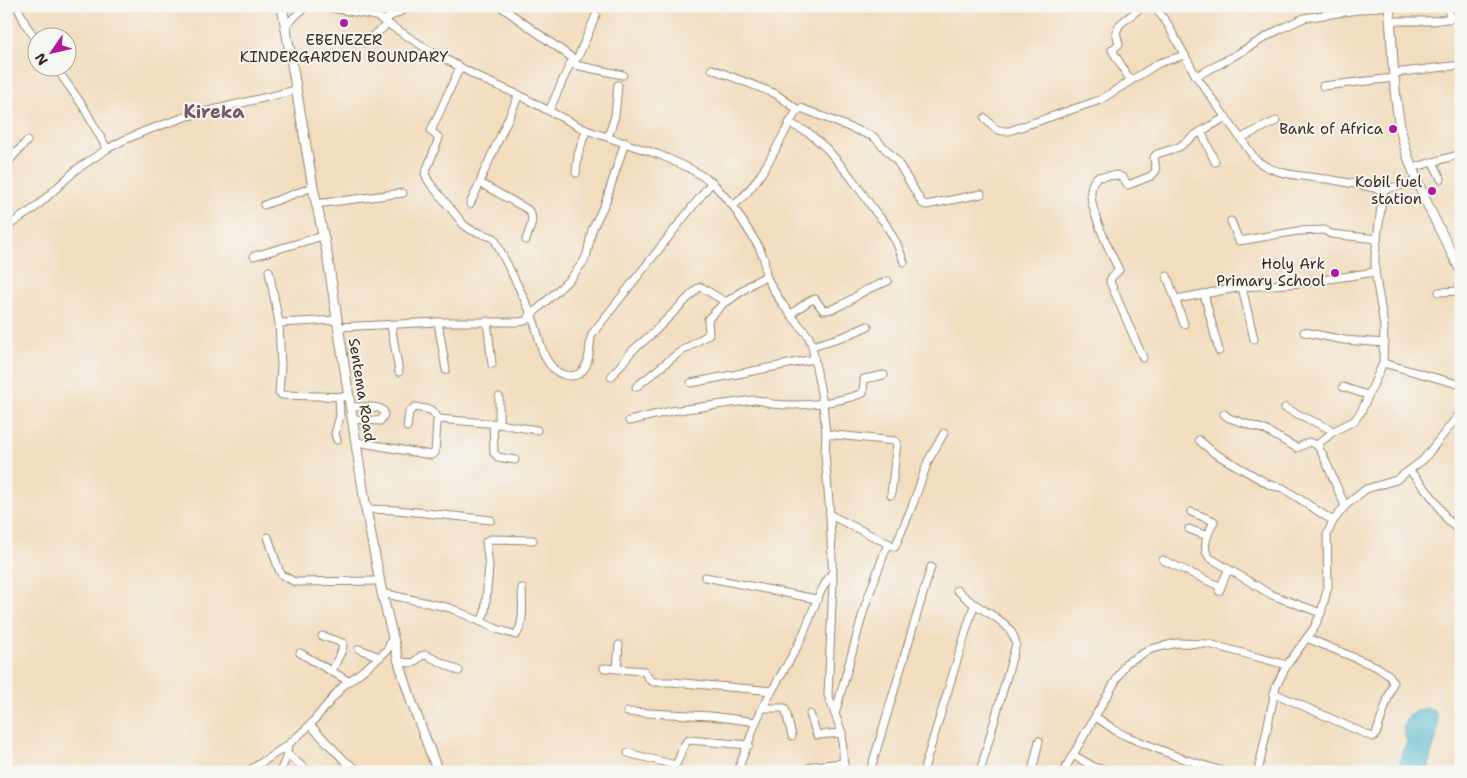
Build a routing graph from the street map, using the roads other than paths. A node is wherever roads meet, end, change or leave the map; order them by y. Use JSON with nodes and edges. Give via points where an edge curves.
{"nodes":[{"id":1,"x":17,"y":6,"type":"edge"},
{"id":2,"x":282,"y":6,"type":"edge"},
{"id":3,"x":306,"y":6,"type":"edge"},
{"id":4,"x":322,"y":6,"type":"edge"},
{"id":5,"x":411,"y":6,"type":"edge"},
{"id":6,"x":500,"y":6,"type":"edge"},
{"id":7,"x":1143,"y":6,"type":"edge"},
{"id":8,"x":1154,"y":6,"type":"edge"},
{"id":9,"x":1384,"y":6,"type":"edge"},
{"id":10,"x":1389,"y":6,"type":"edge"},
{"id":11,"x":1451,"y":6,"type":"edge"},
{"id":12,"x":596,"y":15,"type":"dead end"},
{"id":13,"x":1461,"y":17,"type":"edge"},
{"id":14,"x":1450,"y":19,"type":"junction"},
{"id":15,"x":386,"y":21,"type":"junction"},
{"id":16,"x":1390,"y":21,"type":"junction"},
{"id":17,"x":285,"y":26,"type":"junction"},
{"id":18,"x":28,"y":28,"type":"edge"},
{"id":19,"x":356,"y":42,"type":"dead end"},
{"id":20,"x":1185,"y":55,"type":"junction"},
{"id":21,"x":572,"y":62,"type":"junction"},
{"id":22,"x":1461,"y":65,"type":"edge"},
{"id":23,"x":460,"y":67,"type":"junction"},
{"id":24,"x":712,"y":69,"type":"dead end"},
{"id":25,"x":623,"y":74,"type":"dead end"},
{"id":26,"x":1394,"y":75,"type":"junction"},
{"id":27,"x":1196,"y":76,"type":"junction"},
{"id":28,"x":63,"y":78,"type":"edge"},
{"id":29,"x":1130,"y":80,"type":"junction"},
{"id":30,"x":618,"y":85,"type":"dead end"},
{"id":31,"x":1322,"y":86,"type":"dead end"},
{"id":32,"x":296,"y":90,"type":"junction"},
{"id":33,"x":519,"y":95,"type":"junction"},
{"id":34,"x":798,"y":110,"type":"junction"},
{"id":35,"x":548,"y":111,"type":"junction"},
{"id":36,"x":1226,"y":117,"type":"junction"},
{"id":37,"x":985,"y":118,"type":"dead end"},
{"id":38,"x":1276,"y":121,"type":"dead end"},
{"id":39,"x":789,"y":123,"type":"junction"},
{"id":40,"x":586,"y":130,"type":"junction"},
{"id":41,"x":1201,"y":131,"type":"junction"},
{"id":42,"x":608,"y":136,"type":"junction"},
{"id":43,"x":1241,"y":138,"type":"junction"},
{"id":44,"x":27,"y":141,"type":"dead end"},
{"id":45,"x":626,"y":142,"type":"junction"},
{"id":46,"x":107,"y":149,"type":"junction"},
{"id":47,"x":1461,"y":154,"type":"edge"},
{"id":48,"x":1215,"y":162,"type":"dead end"},
{"id":49,"x":1434,"y":162,"type":"junction"},
{"id":50,"x":6,"y":164,"type":"edge"},
{"id":51,"x":1412,"y":168,"type":"junction"},
{"id":52,"x":576,"y":173,"type":"dead end"},
{"id":53,"x":1442,"y":179,"type":"dead end"},
{"id":54,"x":712,"y":182,"type":"junction"},
{"id":55,"x":1417,"y":182,"type":"junction"},
{"id":56,"x":480,"y":183,"type":"junction"},
{"id":57,"x":313,"y":187,"type":"junction"},
{"id":58,"x":1383,"y":190,"type":"junction"},
{"id":59,"x":403,"y":193,"type":"dead end"},
{"id":60,"x":981,"y":194,"type":"dead end"},
{"id":61,"x":316,"y":204,"type":"junction"},
{"id":62,"x":470,"y":204,"type":"dead end"},
{"id":63,"x":264,"y":205,"type":"dead end"},
{"id":64,"x":733,"y":206,"type":"junction"},
{"id":65,"x":1232,"y":221,"type":"dead end"},
{"id":66,"x":6,"y":227,"type":"edge"},
{"id":67,"x":323,"y":236,"type":"junction"},
{"id":68,"x":1377,"y":239,"type":"junction"},
{"id":69,"x":526,"y":240,"type":"dead end"},
{"id":70,"x":254,"y":256,"type":"dead end"},
{"id":71,"x":904,"y":262,"type":"dead end"},
{"id":72,"x":269,"y":271,"type":"dead end"},
{"id":73,"x":1461,"y":271,"type":"edge"},
{"id":74,"x":1375,"y":272,"type":"junction"},
{"id":75,"x":766,"y":276,"type":"junction"},
{"id":76,"x":1168,"y":276,"type":"dead end"},
{"id":77,"x":888,"y":281,"type":"dead end"},
{"id":78,"x":1242,"y":287,"type":"junction"},
{"id":79,"x":1461,"y":291,"type":"edge"},
{"id":80,"x":1439,"y":292,"type":"dead end"},
{"id":81,"x":1204,"y":294,"type":"junction"},
{"id":82,"x":1176,"y":299,"type":"junction"},
{"id":83,"x":726,"y":301,"type":"junction"},
{"id":84,"x":791,"y":314,"type":"junction"},
{"id":85,"x":532,"y":316,"type":"junction"},
{"id":86,"x":487,"y":321,"type":"junction"},
{"id":87,"x":438,"y":322,"type":"junction"},
{"id":88,"x":280,"y":324,"type":"junction"},
{"id":89,"x":337,"y":324,"type":"junction"},
{"id":90,"x":1184,"y":324,"type":"dead end"},
{"id":91,"x":391,"y":325,"type":"junction"},
{"id":92,"x":868,"y":326,"type":"dead end"},
{"id":93,"x":1304,"y":332,"type":"dead end"},
{"id":94,"x":1254,"y":339,"type":"dead end"},
{"id":95,"x":1385,"y":343,"type":"junction"},
{"id":96,"x":812,"y":346,"type":"junction"},
{"id":97,"x":1219,"y":351,"type":"dead end"},
{"id":98,"x":1143,"y":358,"type":"dead end"},
{"id":99,"x":814,"y":359,"type":"junction"},
{"id":100,"x":1383,"y":363,"type":"junction"},
{"id":101,"x":492,"y":364,"type":"dead end"},
{"id":102,"x":446,"y":370,"type":"dead end"},
{"id":103,"x":399,"y":372,"type":"dead end"},
{"id":104,"x":884,"y":375,"type":"dead end"},
{"id":105,"x":611,"y":377,"type":"dead end"},
{"id":106,"x":691,"y":383,"type":"dead end"},
{"id":107,"x":1461,"y":385,"type":"edge"},
{"id":108,"x":636,"y":387,"type":"dead end"},
{"id":109,"x":1343,"y":387,"type":"dead end"},
{"id":110,"x":1367,"y":395,"type":"junction"},
{"id":111,"x":339,"y":397,"type":"junction"},
{"id":112,"x":350,"y":397,"type":"junction"},
{"id":113,"x":499,"y":397,"type":"dead end"},
{"id":114,"x":823,"y":404,"type":"junction"},
{"id":115,"x":352,"y":407,"type":"junction"},
{"id":116,"x":1285,"y":408,"type":"dead end"},
{"id":117,"x":1461,"y":412,"type":"edge"},
{"id":118,"x":1224,"y":414,"type":"dead end"},
{"id":119,"x":439,"y":419,"type":"junction"},
{"id":120,"x":353,"y":420,"type":"junction"},
{"id":121,"x":629,"y":421,"type":"dead end"},
{"id":122,"x":496,"y":423,"type":"junction"},
{"id":123,"x":407,"y":427,"type":"dead end"},
{"id":124,"x":537,"y":430,"type":"dead end"},
{"id":125,"x":1334,"y":431,"type":"junction"},
{"id":126,"x":944,"y":433,"type":"dead end"},
{"id":127,"x":826,"y":434,"type":"junction"},
{"id":128,"x":337,"y":440,"type":"dead end"},
{"id":129,"x":1199,"y":440,"type":"dead end"},
{"id":130,"x":357,"y":442,"type":"junction"},
{"id":131,"x":1317,"y":445,"type":"junction"},
{"id":132,"x":515,"y":460,"type":"dead end"},
{"id":133,"x":1410,"y":471,"type":"junction"},
{"id":134,"x":891,"y":495,"type":"dead end"},
{"id":135,"x":1345,"y":506,"type":"junction"},
{"id":136,"x":366,"y":509,"type":"junction"},
{"id":137,"x":1191,"y":512,"type":"dead end"},
{"id":138,"x":830,"y":515,"type":"junction"},
{"id":139,"x":491,"y":520,"type":"dead end"},
{"id":140,"x":1333,"y":521,"type":"junction"},
{"id":141,"x":1189,"y":529,"type":"dead end"},
{"id":142,"x":1461,"y":532,"type":"edge"},
{"id":143,"x":1207,"y":536,"type":"junction"},
{"id":144,"x":268,"y":537,"type":"dead end"},
{"id":145,"x":533,"y":540,"type":"dead end"},
{"id":146,"x":888,"y":543,"type":"junction"},
{"id":147,"x":1164,"y":560,"type":"dead end"},
{"id":148,"x":931,"y":566,"type":"dead end"},
{"id":149,"x":1228,"y":570,"type":"junction"},
{"id":150,"x":833,"y":571,"type":"junction"},
{"id":151,"x":704,"y":577,"type":"dead end"},
{"id":152,"x":380,"y":581,"type":"junction"},
{"id":153,"x":522,"y":588,"type":"dead end"},
{"id":154,"x":956,"y":590,"type":"dead end"},
{"id":155,"x":382,"y":593,"type":"junction"},
{"id":156,"x":816,"y":599,"type":"junction"},
{"id":157,"x":974,"y":605,"type":"junction"},
{"id":158,"x":1321,"y":613,"type":"junction"},
{"id":159,"x":481,"y":622,"type":"junction"},
{"id":160,"x":322,"y":636,"type":"dead end"},
{"id":161,"x":393,"y":637,"type":"junction"},
{"id":162,"x":1307,"y":638,"type":"junction"},
{"id":163,"x":619,"y":645,"type":"dead end"},
{"id":164,"x":359,"y":649,"type":"dead end"},
{"id":165,"x":300,"y":652,"type":"dead end"},
{"id":166,"x":380,"y":657,"type":"junction"},
{"id":167,"x":399,"y":662,"type":"junction"},
{"id":168,"x":1287,"y":665,"type":"junction"},
{"id":169,"x":604,"y":668,"type":"dead end"},
{"id":170,"x":617,"y":669,"type":"junction"},
{"id":171,"x":332,"y":671,"type":"junction"},
{"id":172,"x":459,"y":671,"type":"dead end"},
{"id":173,"x":348,"y":681,"type":"junction"},
{"id":174,"x":772,"y":690,"type":"junction"},
{"id":175,"x":1274,"y":693,"type":"junction"},
{"id":176,"x":763,"y":708,"type":"junction"},
{"id":177,"x":627,"y":712,"type":"dead end"},
{"id":178,"x":810,"y":714,"type":"dead end"},
{"id":179,"x":835,"y":715,"type":"junction"},
{"id":180,"x":1096,"y":717,"type":"junction"},
{"id":181,"x":756,"y":722,"type":"junction"},
{"id":182,"x":310,"y":726,"type":"junction"},
{"id":183,"x":842,"y":733,"type":"junction"},
{"id":184,"x":792,"y":736,"type":"dead end"},
{"id":185,"x":1039,"y":741,"type":"dead end"},
{"id":186,"x":288,"y":745,"type":"junction"},
{"id":187,"x":749,"y":745,"type":"junction"},
{"id":188,"x":628,"y":753,"type":"dead end"},
{"id":189,"x":287,"y":754,"type":"junction"},
{"id":190,"x":1073,"y":755,"type":"junction"},
{"id":191,"x":844,"y":763,"type":"junction"},
{"id":192,"x":737,"y":771,"type":"edge"},
{"id":193,"x":247,"y":772,"type":"edge"},
{"id":194,"x":280,"y":772,"type":"edge"},
{"id":195,"x":309,"y":772,"type":"edge"},
{"id":196,"x":361,"y":772,"type":"edge"},
{"id":197,"x":438,"y":772,"type":"edge"},
{"id":198,"x":744,"y":772,"type":"edge"},
{"id":199,"x":801,"y":772,"type":"edge"},
{"id":200,"x":844,"y":772,"type":"edge"},
{"id":201,"x":870,"y":772,"type":"edge"},
{"id":202,"x":924,"y":772,"type":"edge"},
{"id":203,"x":980,"y":772,"type":"edge"},
{"id":204,"x":1032,"y":772,"type":"edge"},
{"id":205,"x":1063,"y":772,"type":"edge"},
{"id":206,"x":1117,"y":772,"type":"edge"},
{"id":207,"x":1225,"y":772,"type":"edge"},
{"id":208,"x":1258,"y":772,"type":"edge"}],
"edges":[{"from":1,"to":18,"type":"street"},
{"from":2,"to":17,"type":"main road","name":"Sentema Road"},
{"from":3,"to":17,"type":"street"},
{"from":4,"to":15,"type":"street","via":[[369,14]]},
{"from":5,"to":15,"type":"street"},
{"from":6,"to":21,"type":"street"},
{"from":7,"to":29,"type":"street","via":[[1120,24],[1116,32],[1119,44],[1112,50]]},
{"from":8,"to":20,"type":"street","via":[[1168,23]]},
{"from":9,"to":27,"type":"street","via":[[1304,18]]},
{"from":10,"to":16,"type":"main road"},
{"from":11,"to":14,"type":"street","via":[[1447,9]]},
{"from":12,"to":21,"type":"street","via":[[578,57]]},
{"from":13,"to":14,"type":"street"},
{"from":14,"to":16,"type":"street"},
{"from":15,"to":19,"type":"street","via":[[366,42]]},
{"from":15,"to":23,"type":"street"},
{"from":16,"to":26,"type":"main road"},
{"from":17,"to":32,"type":"main road","name":"Sentema Road"},
{"from":20,"to":27,"type":"street"},
{"from":20,"to":29,"type":"street","via":[[1159,63]]},
{"from":21,"to":25,"type":"street"},
{"from":21,"to":35,"type":"street"},
{"from":22,"to":26,"type":"street"},
{"from":23,"to":33,"type":"street"},
{"from":23,"to":85,"type":"street","via":[[431,131],[439,138],[425,174],[464,225],[494,238]]},
{"from":24,"to":34,"type":"street","via":[[776,94]]},
{"from":26,"to":31,"type":"street"},
{"from":26,"to":51,"type":"main road","via":[[1401,128]]},
{"from":27,"to":36,"type":"street"},
{"from":28,"to":46,"type":"street"},
{"from":29,"to":37,"type":"street","via":[[1100,100],[1009,131],[1000,132]]},
{"from":30,"to":42,"type":"street","via":[[615,116]]},
{"from":32,"to":46,"type":"street","via":[[165,123]]},
{"from":32,"to":57,"type":"main road","name":"Sentema Road"},
{"from":33,"to":35,"type":"street"},
{"from":33,"to":56,"type":"street"},
{"from":34,"to":39,"type":"street"},
{"from":34,"to":60,"type":"street","via":[[803,109],[874,137],[897,160],[926,205]]},
{"from":35,"to":40,"type":"street"},
{"from":36,"to":41,"type":"street"},
{"from":36,"to":43,"type":"street"},
{"from":38,"to":43,"type":"street"},
{"from":39,"to":64,"type":"street","via":[[754,185]]},
{"from":39,"to":71,"type":"street","via":[[815,138],[850,176],[885,223]]},
{"from":40,"to":42,"type":"street"},
{"from":40,"to":52,"type":"street"},
{"from":41,"to":48,"type":"street"},
{"from":41,"to":98,"type":"street","via":[[1179,147],[1157,154],[1154,157],[1156,171],[1151,176],[1128,185],[1117,175],[1097,178],[1092,185],[1093,207],[1119,270],[1110,282]]},
{"from":42,"to":45,"type":"street"},
{"from":43,"to":58,"type":"street","via":[[1256,160],[1267,167]]},
{"from":44,"to":50,"type":"street"},
{"from":45,"to":54,"type":"street","via":[[689,168]]},
{"from":45,"to":85,"type":"street","via":[[606,201],[592,230],[584,261]]},
{"from":46,"to":66,"type":"street","via":[[67,178],[35,208]]},
{"from":47,"to":49,"type":"street"},
{"from":49,"to":51,"type":"street"},
{"from":49,"to":53,"type":"street"},
{"from":51,"to":55,"type":"main road"},
{"from":54,"to":64,"type":"street"},
{"from":54,"to":85,"type":"street","via":[[592,334],[589,359],[580,373],[572,376],[554,370],[544,353]]},
{"from":55,"to":58,"type":"street"},
{"from":55,"to":73,"type":"main road"},
{"from":56,"to":62,"type":"street"},
{"from":56,"to":69,"type":"street","via":[[532,213]]},
{"from":57,"to":61,"type":"main road","name":"Sentema Road"},
{"from":57,"to":63,"type":"street"},
{"from":58,"to":68,"type":"street"},
{"from":59,"to":61,"type":"street"},
{"from":61,"to":67,"type":"main road","name":"Sentema Road"},
{"from":64,"to":75,"type":"street","via":[[761,251]]},
{"from":65,"to":68,"type":"street","via":[[1239,241],[1324,230],[1331,234]]},
{"from":67,"to":70,"type":"street"},
{"from":67,"to":89,"type":"main road","name":"Sentema Road"},
{"from":68,"to":74,"type":"street"},
{"from":72,"to":88,"type":"street"},
{"from":74,"to":78,"type":"street","via":[[1303,283]]},
{"from":74,"to":95,"type":"street"},
{"from":75,"to":83,"type":"street"},
{"from":75,"to":84,"type":"street"},
{"from":76,"to":82,"type":"street"},
{"from":77,"to":84,"type":"street","via":[[827,310],[823,310],[816,299]]},
{"from":78,"to":81,"type":"street"},
{"from":78,"to":94,"type":"street"},
{"from":79,"to":80,"type":"street"},
{"from":81,"to":82,"type":"street"},
{"from":81,"to":97,"type":"street"},
{"from":82,"to":90,"type":"street"},
{"from":83,"to":105,"type":"street","via":[[698,288],[632,351]]},
{"from":83,"to":108,"type":"street","via":[[708,319],[709,334],[677,354]]},
{"from":84,"to":96,"type":"street"},
{"from":85,"to":86,"type":"street","via":[[519,322]]},
{"from":86,"to":87,"type":"street"},
{"from":86,"to":101,"type":"street"},
{"from":87,"to":91,"type":"street"},
{"from":87,"to":102,"type":"street"},
{"from":88,"to":89,"type":"street"},
{"from":88,"to":111,"type":"street","via":[[279,392],[282,396]]},
{"from":89,"to":91,"type":"street"},
{"from":89,"to":112,"type":"main road","name":"Sentema Road"},
{"from":91,"to":103,"type":"street"},
{"from":92,"to":96,"type":"street"},
{"from":93,"to":95,"type":"street","via":[[1344,340]]},
{"from":95,"to":100,"type":"street"},
{"from":96,"to":99,"type":"street"},
{"from":99,"to":106,"type":"street"},
{"from":99,"to":114,"type":"street"},
{"from":100,"to":107,"type":"street"},
{"from":100,"to":110,"type":"street"},
{"from":104,"to":114,"type":"street","via":[[864,379],[864,394]]},
{"from":109,"to":110,"type":"street"},
{"from":110,"to":125,"type":"street","via":[[1354,421]]},
{"from":111,"to":112,"type":"street"},
{"from":111,"to":128,"type":"street"},
{"from":112,"to":115,"type":"main road","name":"Sentema Road"},
{"from":113,"to":122,"type":"street"},
{"from":114,"to":121,"type":"street","via":[[771,404],[761,399]]},
{"from":114,"to":127,"type":"street"},
{"from":115,"to":120,"type":"main road","name":"Sentema Road"},
{"from":115,"to":120,"type":"street","via":[[381,408],[384,416],[380,421]]},
{"from":116,"to":125,"type":"street"},
{"from":117,"to":133,"type":"street","via":[[1423,460]]},
{"from":118,"to":131,"type":"street","via":[[1265,430],[1297,448],[1309,442]]},
{"from":119,"to":122,"type":"street"},
{"from":119,"to":123,"type":"street","via":[[431,410],[415,407],[409,412]]},
{"from":119,"to":130,"type":"street","via":[[436,453]]},
{"from":120,"to":130,"type":"main road","name":"Sentema Road"},
{"from":122,"to":124,"type":"street"},
{"from":122,"to":132,"type":"street","via":[[494,453],[498,457]]},
{"from":125,"to":131,"type":"street"},
{"from":126,"to":146,"type":"street","via":[[928,461],[895,546]]},
{"from":127,"to":134,"type":"street","via":[[895,441]]},
{"from":127,"to":138,"type":"street"},
{"from":129,"to":140,"type":"street","via":[[1214,453],[1270,485],[1283,488]]},
{"from":130,"to":136,"type":"main road","name":"Sentema Road"},
{"from":131,"to":135,"type":"street"},
{"from":133,"to":135,"type":"street","via":[[1396,480],[1366,489]]},
{"from":133,"to":142,"type":"street","via":[[1434,498],[1446,518]]},
{"from":135,"to":140,"type":"street"},
{"from":136,"to":139,"type":"street"},
{"from":136,"to":152,"type":"main road","name":"Sentema Road"},
{"from":137,"to":143,"type":"street","via":[[1214,521]]},
{"from":138,"to":146,"type":"street"},
{"from":138,"to":150,"type":"street"},
{"from":140,"to":158,"type":"street","via":[[1327,535],[1328,586]]},
{"from":141,"to":143,"type":"street"},
{"from":143,"to":149,"type":"street","via":[[1206,554]]},
{"from":144,"to":152,"type":"street","via":[[279,570],[295,582]]},
{"from":145,"to":159,"type":"street","via":[[491,539],[486,542],[489,566],[485,612]]},
{"from":146,"to":179,"type":"street","via":[[865,606]]},
{"from":147,"to":149,"type":"street","via":[[1220,589]]},
{"from":148,"to":201,"type":"street"},
{"from":149,"to":158,"type":"street","via":[[1272,595]]},
{"from":150,"to":156,"type":"street"},
{"from":150,"to":179,"type":"street","via":[[828,695]]},
{"from":151,"to":156,"type":"street"},
{"from":152,"to":155,"type":"main road","name":"Sentema Road"},
{"from":153,"to":159,"type":"street","via":[[521,626],[516,635]]},
{"from":154,"to":157,"type":"street"},
{"from":155,"to":159,"type":"street","via":[[450,608]]},
{"from":155,"to":161,"type":"main road","name":"Sentema Road"},
{"from":156,"to":174,"type":"street","via":[[797,646]]},
{"from":157,"to":202,"type":"street"},
{"from":157,"to":203,"type":"street","via":[[1009,628],[1016,644]]},
{"from":158,"to":162,"type":"street"},
{"from":160,"to":171,"type":"street","via":[[343,644]]},
{"from":161,"to":166,"type":"street"},
{"from":161,"to":167,"type":"main road","name":"Sentema Road"},
{"from":162,"to":168,"type":"street"},
{"from":162,"to":175,"type":"street","via":[[1390,676],[1393,683],[1376,734],[1370,736]]},
{"from":163,"to":170,"type":"street"},
{"from":164,"to":166,"type":"street"},
{"from":165,"to":171,"type":"street"},
{"from":166,"to":173,"type":"street"},
{"from":167,"to":172,"type":"street","via":[[414,663],[426,655]]},
{"from":167,"to":197,"type":"main road","name":"Sentema Road"},
{"from":168,"to":175,"type":"street"},
{"from":168,"to":180,"type":"street","via":[[1209,644],[1176,643],[1151,649],[1126,663]]},
{"from":169,"to":170,"type":"street"},
{"from":170,"to":174,"type":"street","via":[[644,671],[654,682]]},
{"from":171,"to":173,"type":"street"},
{"from":173,"to":182,"type":"street"},
{"from":174,"to":176,"type":"street"},
{"from":175,"to":208,"type":"street"},
{"from":176,"to":181,"type":"street"},
{"from":176,"to":184,"type":"street","via":[[785,708]]},
{"from":177,"to":181,"type":"street"},
{"from":178,"to":183,"type":"street","via":[[817,734]]},
{"from":179,"to":183,"type":"street"},
{"from":180,"to":190,"type":"street"},
{"from":180,"to":207,"type":"street","via":[[1126,736]]},
{"from":181,"to":187,"type":"street"},
{"from":182,"to":186,"type":"street"},
{"from":182,"to":196,"type":"street"},
{"from":183,"to":191,"type":"street"},
{"from":185,"to":204,"type":"street"},
{"from":186,"to":189,"type":"street"},
{"from":186,"to":193,"type":"street"},
{"from":187,"to":188,"type":"street","via":[[689,740],[684,743],[675,764]]},
{"from":187,"to":192,"type":"street"},
{"from":189,"to":194,"type":"street"},
{"from":189,"to":195,"type":"street"},
{"from":190,"to":205,"type":"street"},
{"from":190,"to":206,"type":"street","via":[[1096,768]]},
{"from":191,"to":199,"type":"street","via":[[813,766]]},
{"from":191,"to":200,"type":"street"},
{"from":192,"to":198,"type":"street"}]}
